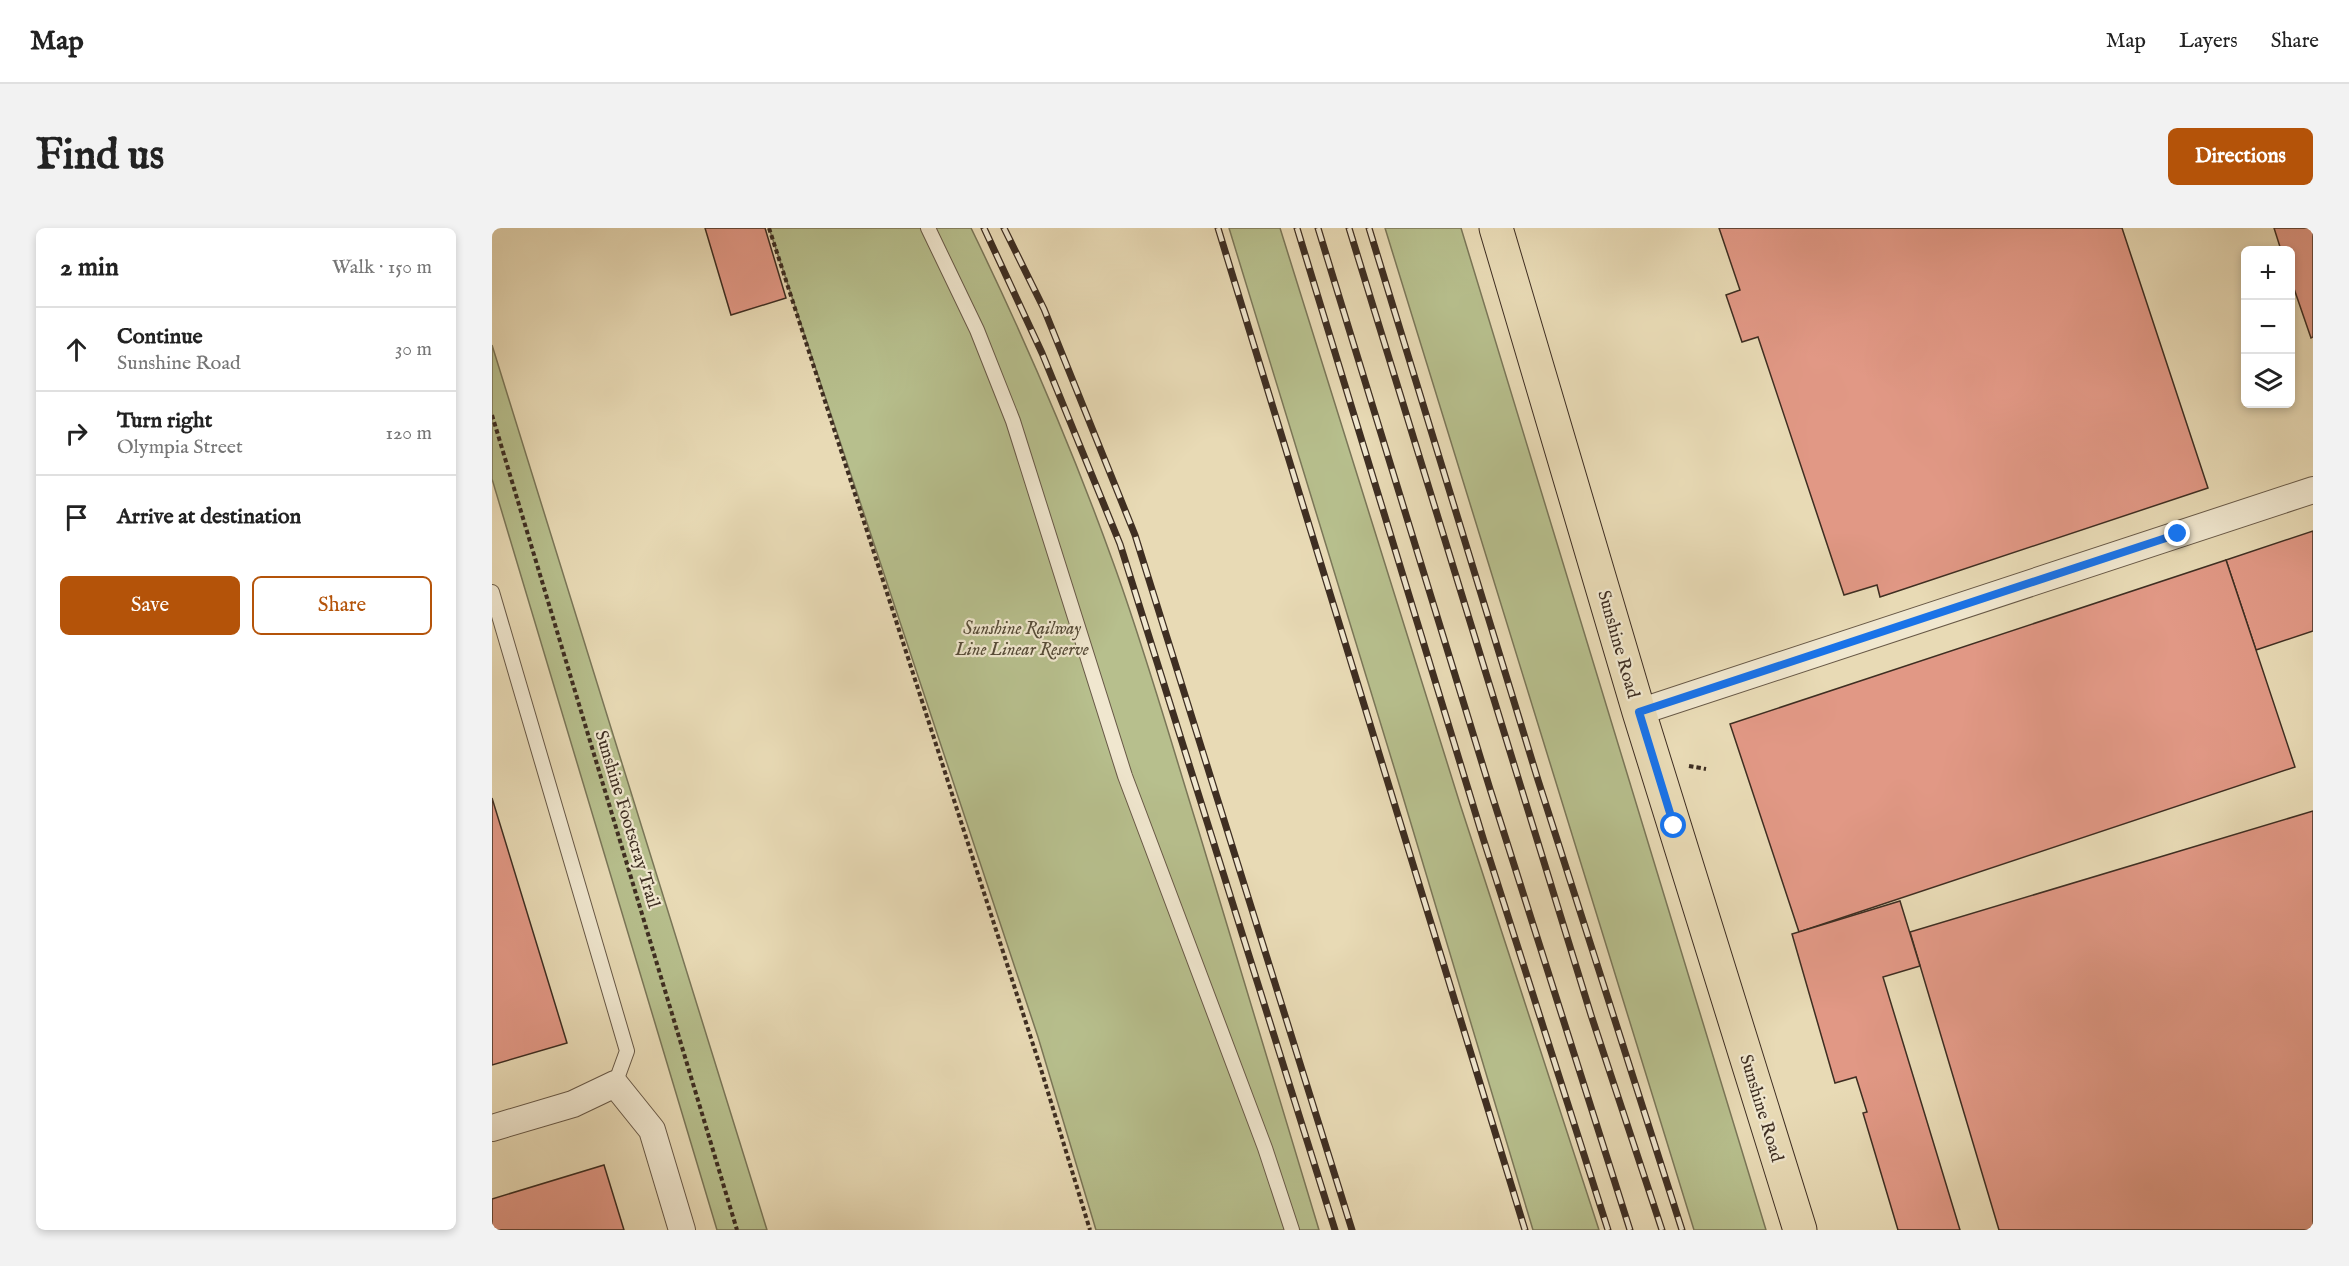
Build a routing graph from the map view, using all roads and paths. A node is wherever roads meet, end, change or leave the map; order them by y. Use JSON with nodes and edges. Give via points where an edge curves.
{"nodes":[{"id":1,"x":769,"y":228,"type":"edge"},
{"id":2,"x":928,"y":228,"type":"edge"},
{"id":3,"x":1496,"y":228,"type":"edge"},
{"id":4,"x":492,"y":415,"type":"edge"},
{"id":5,"x":2313,"y":490,"type":"edge"},
{"id":6,"x":492,"y":592,"type":"edge"},
{"id":7,"x":1639,"y":712,"type":"junction"},
{"id":8,"x":615,"y":1084,"type":"junction"},
{"id":9,"x":492,"y":1128,"type":"edge"},
{"id":10,"x":682,"y":1230,"type":"edge"},
{"id":11,"x":738,"y":1230,"type":"edge"},
{"id":12,"x":1090,"y":1230,"type":"edge"},
{"id":13,"x":1292,"y":1230,"type":"edge"},
{"id":14,"x":1800,"y":1230,"type":"edge"}],
"edges":[{"from":1,"to":12,"type":"path"},
{"from":2,"to":13,"type":"lane","via":[[977,330],[1013,421],[1125,776]]},
{"from":3,"to":7,"type":"main road","name":"Sunshine Road"},
{"from":4,"to":11,"type":"path","name":"Sunshine Footscray Trail"},
{"from":5,"to":7,"type":"street"},
{"from":6,"to":8,"type":"lane","via":[[627,1051]]},
{"from":7,"to":14,"type":"main road","name":"Sunshine Road"},
{"from":8,"to":9,"type":"street","via":[[573,1104]]},
{"from":8,"to":10,"type":"street","via":[[652,1130]]}]}
